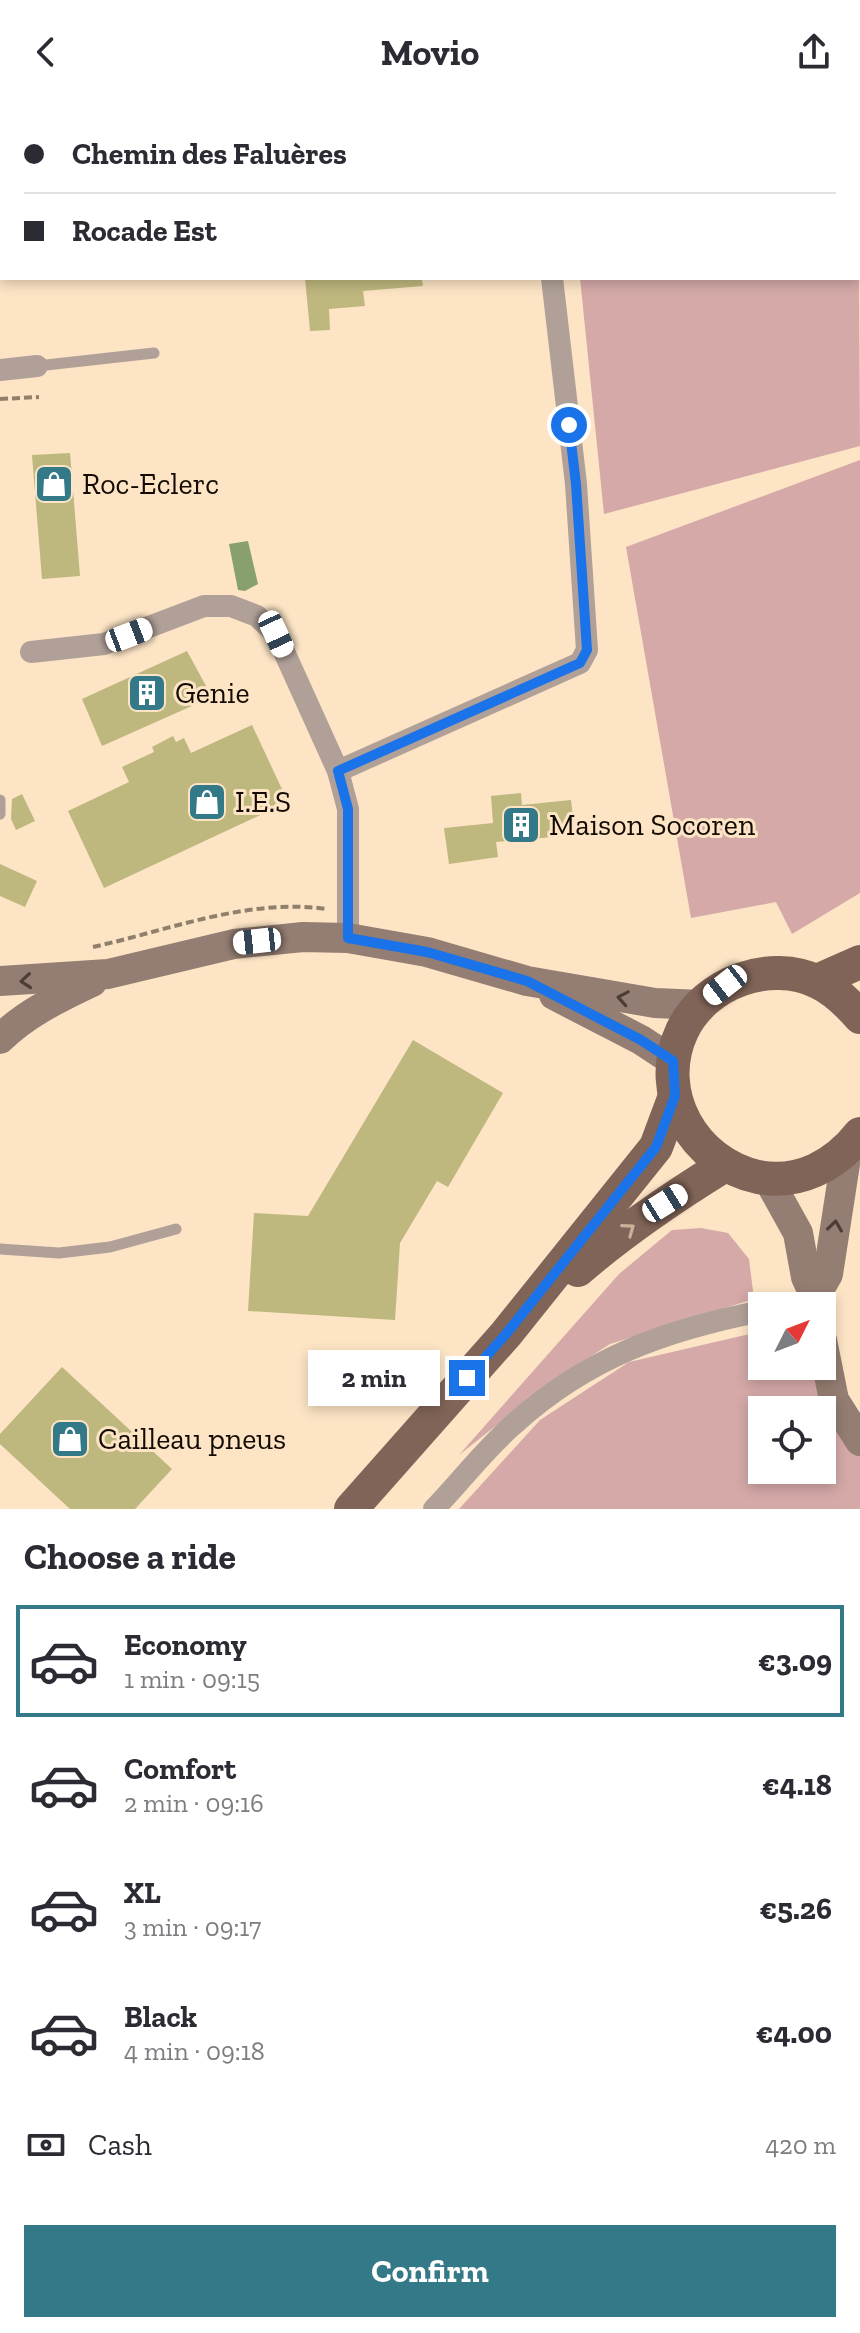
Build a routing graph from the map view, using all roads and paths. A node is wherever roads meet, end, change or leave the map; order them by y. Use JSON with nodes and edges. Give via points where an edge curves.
{"nodes":[{"id":1,"x":552,"y":280,"type":"edge"},
{"id":2,"x":154,"y":353,"type":"dead end"},
{"id":3,"x":37,"y":366,"type":"joint"},
{"id":4,"x":0,"y":370,"type":"edge"},
{"id":5,"x":39,"y":397,"type":"dead end"},
{"id":6,"x":0,"y":399,"type":"edge"},
{"id":7,"x":31,"y":652,"type":"dead end"},
{"id":8,"x":338,"y":771,"type":"junction"},
{"id":9,"x":0,"y":800,"type":"edge"},
{"id":10,"x":0,"y":814,"type":"edge"},
{"id":11,"x":348,"y":938,"type":"junction"},
{"id":12,"x":860,"y":962,"type":"edge"},
{"id":13,"x":108,"y":974,"type":"junction"},
{"id":14,"x":0,"y":981,"type":"edge"},
{"id":15,"x":527,"y":981,"type":"junction"},
{"id":16,"x":817,"y":981,"type":"junction"},
{"id":17,"x":701,"y":1005,"type":"junction"},
{"id":18,"x":860,"y":1017,"type":"edge"},
{"id":19,"x":0,"y":1039,"type":"edge"},
{"id":20,"x":673,"y":1061,"type":"junction"},
{"id":21,"x":675,"y":1096,"type":"junction"},
{"id":22,"x":853,"y":1143,"type":"edge"},
{"id":23,"x":725,"y":1165,"type":"junction"},
{"id":24,"x":768,"y":1179,"type":"junction"},
{"id":25,"x":176,"y":1229,"type":"dead end"},
{"id":26,"x":0,"y":1249,"type":"edge"},
{"id":27,"x":811,"y":1292,"type":"edge"},
{"id":28,"x":820,"y":1292,"type":"edge"},
{"id":29,"x":748,"y":1314,"type":"edge"},
{"id":30,"x":506,"y":1334,"type":"junction"},
{"id":31,"x":830,"y":1380,"type":"edge"},
{"id":32,"x":860,"y":1441,"type":"edge"},
{"id":33,"x":351,"y":1509,"type":"edge"},
{"id":34,"x":434,"y":1509,"type":"edge"}],
"edges":[{"from":1,"to":8,"type":"street","via":[[576,484],[587,650],[580,663]]},
{"from":2,"to":3,"type":"lane"},
{"from":3,"to":4,"type":"street"},
{"from":5,"to":6,"type":"path"},
{"from":7,"to":8,"type":"street","via":[[104,644],[204,606],[231,606],[257,616],[276,634]]},
{"from":8,"to":11,"type":"street","via":[[348,809]]},
{"from":9,"to":10,"type":"lane"},
{"from":11,"to":13,"type":"street","via":[[234,944]]},
{"from":11,"to":15,"type":"street","via":[[427,952]]},
{"from":12,"to":16,"type":"main road"},
{"from":13,"to":14,"type":"street","one_way":true},
{"from":13,"to":19,"type":"street","via":[[50,1002]]},
{"from":17,"to":15,"type":"street","one_way":true,"via":[[655,1003]]},
{"from":15,"to":20,"type":"street"},
{"from":16,"to":17,"type":"main road","via":[[787,973],[755,974],[725,985]]},
{"from":16,"to":18,"type":"main road"},
{"from":17,"to":20,"type":"main road","via":[[682,1031]]},
{"from":20,"to":21,"type":"main road"},
{"from":21,"to":23,"type":"main road","via":[[683,1121],[700,1146]]},
{"from":21,"to":30,"type":"main road","via":[[656,1147]]},
{"from":22,"to":24,"type":"main road","via":[[823,1167],[796,1177]]},
{"from":28,"to":22,"type":"street","one_way":true,"via":[[828,1274]]},
{"from":23,"to":24,"type":"main road"},
{"from":30,"to":23,"type":"main road","one_way":true,"via":[[610,1242]]},
{"from":24,"to":27,"type":"street","via":[[798,1233]]},
{"from":25,"to":26,"type":"lane","via":[[110,1247],[59,1253]]},
{"from":29,"to":34,"type":"street","via":[[705,1322],[612,1355],[577,1375],[513,1424]]},
{"from":30,"to":33,"type":"main road"},
{"from":31,"to":32,"type":"street","via":[[834,1400]]}]}
